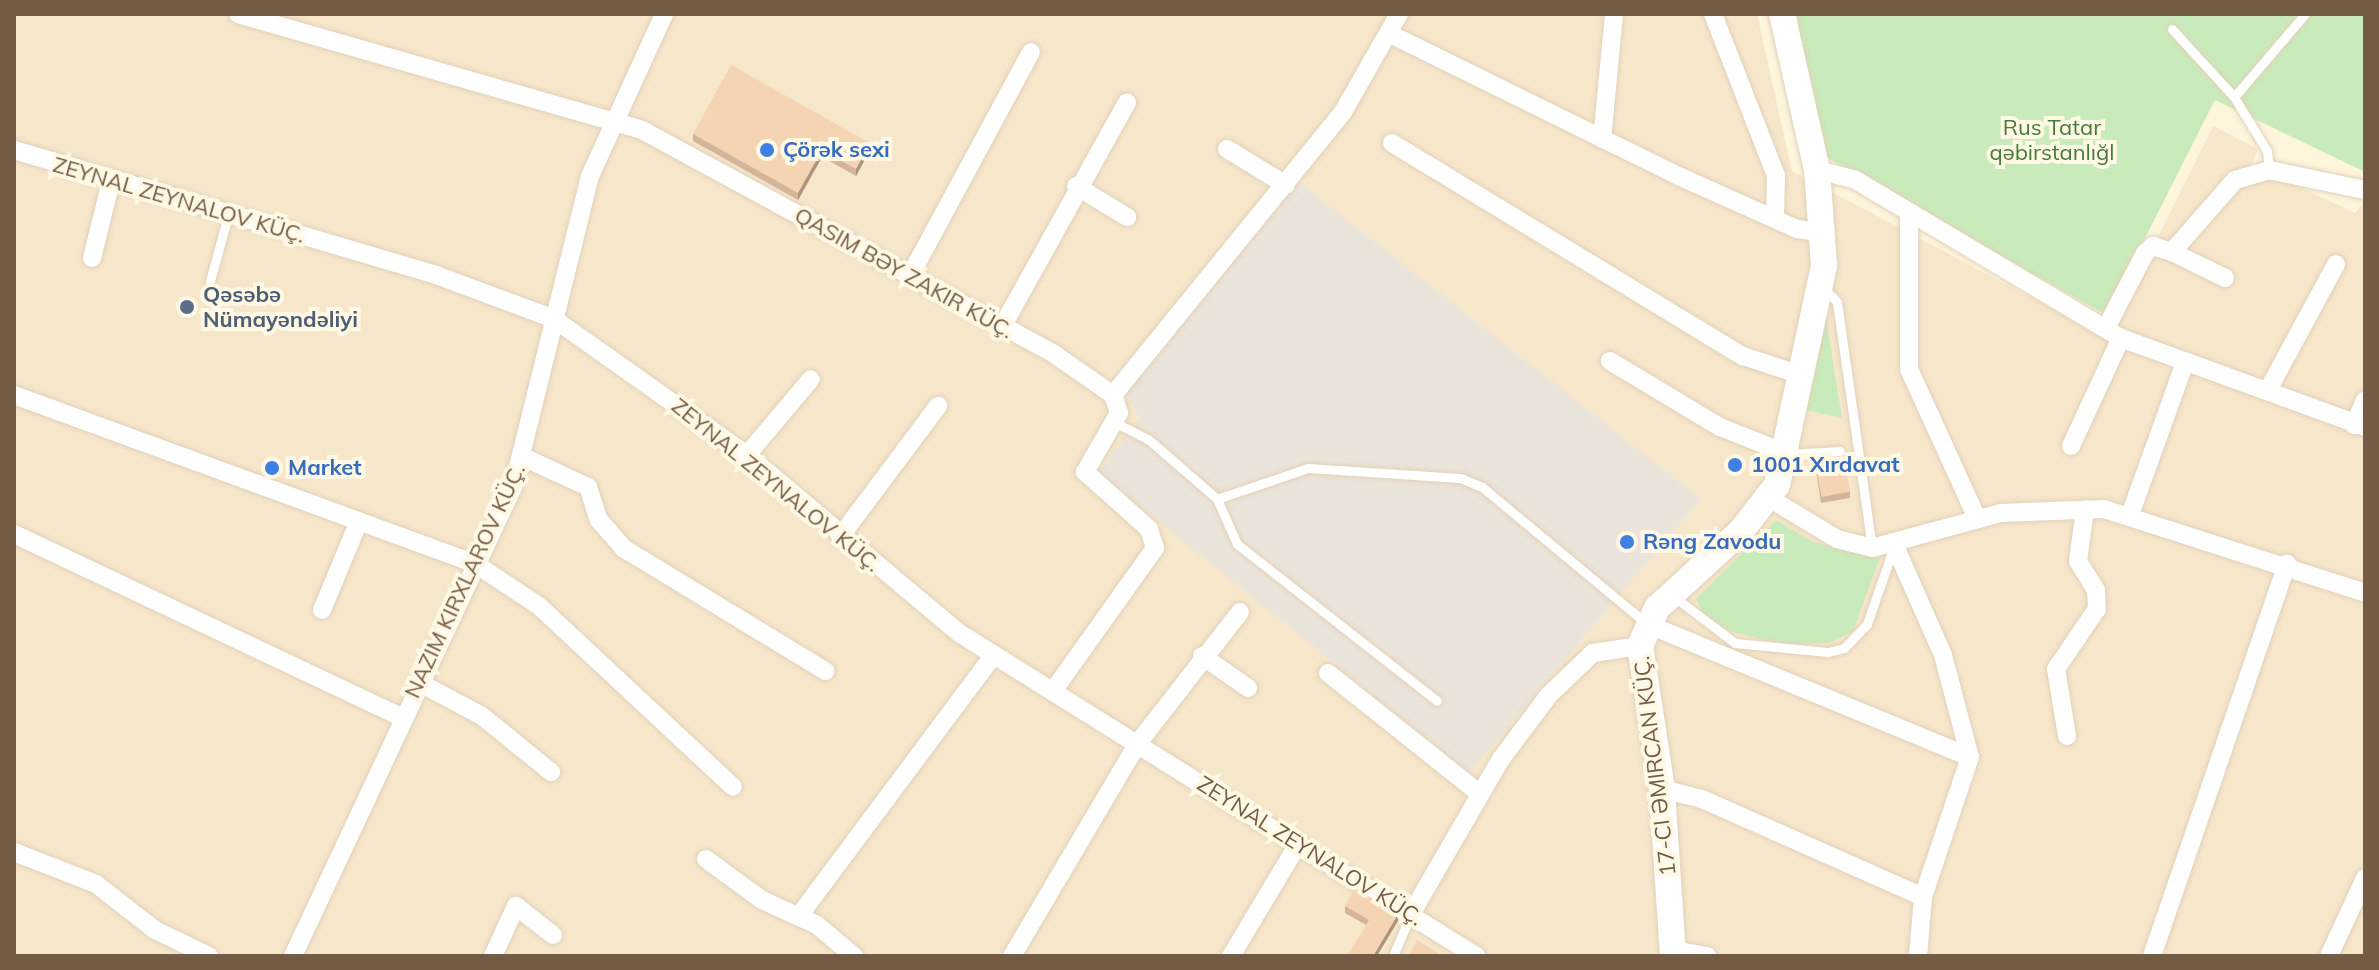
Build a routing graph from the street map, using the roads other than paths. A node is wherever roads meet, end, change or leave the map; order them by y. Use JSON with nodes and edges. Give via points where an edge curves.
{"nodes":[{"id":1,"x":238,"y":14,"type":"edge"},
{"id":2,"x":664,"y":14,"type":"edge"},
{"id":3,"x":1399,"y":14,"type":"edge"},
{"id":4,"x":1614,"y":14,"type":"edge"},
{"id":5,"x":1713,"y":14,"type":"edge"},
{"id":6,"x":1782,"y":14,"type":"edge"},
{"id":7,"x":2305,"y":14,"type":"edge"},
{"id":8,"x":2172,"y":29,"type":"dead end"},
{"id":9,"x":1390,"y":34,"type":"junction"},
{"id":10,"x":1031,"y":52,"type":"dead end"},
{"id":11,"x":2234,"y":97,"type":"junction"},
{"id":12,"x":1127,"y":102,"type":"dead end"},
{"id":13,"x":613,"y":118,"type":"junction"},
{"id":14,"x":1602,"y":139,"type":"junction"},
{"id":15,"x":1392,"y":143,"type":"dead end"},
{"id":16,"x":1227,"y":149,"type":"dead end"},
{"id":17,"x":14,"y":150,"type":"edge"},
{"id":18,"x":1817,"y":170,"type":"junction"},
{"id":19,"x":2269,"y":170,"type":"junction"},
{"id":20,"x":111,"y":181,"type":"junction"},
{"id":21,"x":1286,"y":185,"type":"junction"},
{"id":22,"x":1076,"y":186,"type":"junction"},
{"id":23,"x":2365,"y":190,"type":"edge"},
{"id":24,"x":228,"y":215,"type":"junction"},
{"id":25,"x":1909,"y":216,"type":"junction"},
{"id":26,"x":1127,"y":217,"type":"dead end"},
{"id":27,"x":1775,"y":217,"type":"junction"},
{"id":28,"x":1825,"y":233,"type":"junction"},
{"id":29,"x":2172,"y":252,"type":"junction"},
{"id":30,"x":92,"y":258,"type":"dead end"},
{"id":31,"x":2336,"y":264,"type":"dead end"},
{"id":32,"x":911,"y":274,"type":"junction"},
{"id":33,"x":2225,"y":278,"type":"dead end"},
{"id":34,"x":210,"y":281,"type":"dead end"},
{"id":35,"x":1819,"y":286,"type":"junction"},
{"id":36,"x":554,"y":319,"type":"junction"},
{"id":37,"x":1002,"y":327,"type":"junction"},
{"id":38,"x":2113,"y":333,"type":"junction"},
{"id":39,"x":1610,"y":361,"type":"dead end"},
{"id":40,"x":2184,"y":365,"type":"junction"},
{"id":41,"x":1801,"y":375,"type":"junction"},
{"id":42,"x":811,"y":379,"type":"dead end"},
{"id":43,"x":2268,"y":390,"type":"junction"},
{"id":44,"x":14,"y":395,"type":"edge"},
{"id":45,"x":1113,"y":395,"type":"junction"},
{"id":46,"x":2365,"y":400,"type":"edge"},
{"id":47,"x":938,"y":406,"type":"dead end"},
{"id":48,"x":1114,"y":422,"type":"junction"},
{"id":49,"x":2360,"y":426,"type":"edge"},
{"id":50,"x":2071,"y":446,"type":"dead end"},
{"id":51,"x":1840,"y":451,"type":"dead end"},
{"id":52,"x":1788,"y":454,"type":"junction"},
{"id":53,"x":747,"y":455,"type":"junction"},
{"id":54,"x":523,"y":457,"type":"junction"},
{"id":55,"x":1769,"y":498,"type":"junction"},
{"id":56,"x":1217,"y":499,"type":"junction"},
{"id":57,"x":2085,"y":509,"type":"junction"},
{"id":58,"x":2130,"y":515,"type":"junction"},
{"id":59,"x":1977,"y":518,"type":"junction"},
{"id":60,"x":359,"y":521,"type":"junction"},
{"id":61,"x":14,"y":534,"type":"edge"},
{"id":62,"x":840,"y":537,"type":"junction"},
{"id":63,"x":1894,"y":544,"type":"junction"},
{"id":64,"x":1872,"y":548,"type":"junction"},
{"id":65,"x":474,"y":563,"type":"junction"},
{"id":66,"x":2287,"y":564,"type":"junction"},
{"id":67,"x":2365,"y":593,"type":"edge"},
{"id":68,"x":1671,"y":594,"type":"junction"},
{"id":69,"x":322,"y":610,"type":"dead end"},
{"id":70,"x":1240,"y":612,"type":"dead end"},
{"id":71,"x":1643,"y":635,"type":"junction"},
{"id":72,"x":993,"y":656,"type":"junction"},
{"id":73,"x":1202,"y":656,"type":"junction"},
{"id":74,"x":825,"y":671,"type":"dead end"},
{"id":75,"x":1328,"y":673,"type":"dead end"},
{"id":76,"x":418,"y":682,"type":"junction"},
{"id":77,"x":1248,"y":688,"type":"dead end"},
{"id":78,"x":1053,"y":691,"type":"junction"},
{"id":79,"x":1437,"y":701,"type":"dead end"},
{"id":80,"x":402,"y":717,"type":"junction"},
{"id":81,"x":2067,"y":736,"type":"dead end"},
{"id":82,"x":1138,"y":743,"type":"junction"},
{"id":83,"x":1970,"y":757,"type":"junction"},
{"id":84,"x":551,"y":772,"type":"dead end"},
{"id":85,"x":733,"y":787,"type":"dead end"},
{"id":86,"x":1662,"y":789,"type":"junction"},
{"id":87,"x":1480,"y":794,"type":"junction"},
{"id":88,"x":1298,"y":844,"type":"junction"},
{"id":89,"x":14,"y":852,"type":"edge"},
{"id":90,"x":706,"y":859,"type":"dead end"},
{"id":91,"x":2365,"y":878,"type":"edge"},
{"id":92,"x":1923,"y":897,"type":"junction"},
{"id":93,"x":1411,"y":914,"type":"junction"},
{"id":94,"x":799,"y":916,"type":"junction"},
{"id":95,"x":553,"y":935,"type":"dead end"},
{"id":96,"x":1673,"y":953,"type":"edge"},
{"id":97,"x":1015,"y":955,"type":"edge"},
{"id":98,"x":209,"y":956,"type":"edge"},
{"id":99,"x":293,"y":956,"type":"edge"},
{"id":100,"x":493,"y":956,"type":"edge"},
{"id":101,"x":854,"y":956,"type":"edge"},
{"id":102,"x":1231,"y":956,"type":"edge"},
{"id":103,"x":1393,"y":956,"type":"edge"},
{"id":104,"x":1476,"y":956,"type":"edge"},
{"id":105,"x":1707,"y":956,"type":"edge"},
{"id":106,"x":1918,"y":956,"type":"edge"},
{"id":107,"x":2152,"y":956,"type":"edge"},
{"id":108,"x":2329,"y":956,"type":"edge"}],
"edges":[{"from":1,"to":13,"type":"street"},
{"from":2,"to":13,"type":"street"},
{"from":3,"to":9,"type":"street"},
{"from":4,"to":14,"type":"street"},
{"from":5,"to":27,"type":"street","via":[[1776,176]]},
{"from":6,"to":18,"type":"street"},
{"from":7,"to":11,"type":"lane"},
{"from":8,"to":11,"type":"lane"},
{"from":9,"to":14,"type":"street"},
{"from":9,"to":21,"type":"street","via":[[1343,112]]},
{"from":10,"to":32,"type":"street"},
{"from":11,"to":19,"type":"lane","via":[[2267,151]]},
{"from":12,"to":22,"type":"street"},
{"from":13,"to":32,"type":"street"},
{"from":13,"to":36,"type":"street"},
{"from":14,"to":27,"type":"street"},
{"from":15,"to":41,"type":"street","via":[[1743,356]]},
{"from":16,"to":21,"type":"street"},
{"from":17,"to":20,"type":"street","name":"ZEYNAL ZEYNALOV KÜÇ."},
{"from":18,"to":25,"type":"street","via":[[1854,179]]},
{"from":18,"to":28,"type":"street"},
{"from":19,"to":23,"type":"street"},
{"from":19,"to":29,"type":"street","via":[[2219,191]]},
{"from":20,"to":24,"type":"street","name":"ZEYNAL ZEYNALOV KÜÇ."},
{"from":20,"to":30,"type":"street"},
{"from":21,"to":45,"type":"street"},
{"from":22,"to":26,"type":"street"},
{"from":22,"to":37,"type":"street"},
{"from":24,"to":34,"type":"lane"},
{"from":24,"to":36,"type":"street","name":"ZEYNAL ZEYNALOV KÜÇ.","via":[[436,275]]},
{"from":25,"to":38,"type":"street"},
{"from":25,"to":59,"type":"street","via":[[1909,369]]},
{"from":27,"to":28,"type":"street"},
{"from":28,"to":35,"type":"street"},
{"from":29,"to":33,"type":"street"},
{"from":29,"to":38,"type":"street","via":[[2153,246],[2145,253]]},
{"from":31,"to":43,"type":"street"},
{"from":32,"to":37,"type":"street"},
{"from":35,"to":41,"type":"street"},
{"from":35,"to":64,"type":"lane","via":[[1837,302]]},
{"from":36,"to":53,"type":"street","name":"ZEYNAL ZEYNALOV KÜÇ."},
{"from":36,"to":54,"type":"street"},
{"from":37,"to":45,"type":"street"},
{"from":38,"to":40,"type":"street"},
{"from":38,"to":50,"type":"street"},
{"from":39,"to":52,"type":"street","via":[[1720,427]]},
{"from":40,"to":43,"type":"street"},
{"from":40,"to":58,"type":"street"},
{"from":41,"to":52,"type":"street"},
{"from":42,"to":53,"type":"street"},
{"from":43,"to":49,"type":"street"},
{"from":44,"to":60,"type":"street"},
{"from":45,"to":48,"type":"street"},
{"from":46,"to":49,"type":"street"},
{"from":47,"to":62,"type":"street"},
{"from":48,"to":56,"type":"lane","via":[[1148,439]]},
{"from":48,"to":78,"type":"street","via":[[1085,472],[1149,529],[1155,548]]},
{"from":51,"to":52,"type":"lane"},
{"from":52,"to":55,"type":"street"},
{"from":53,"to":62,"type":"street","name":"ZEYNAL ZEYNALOV KÜÇ."},
{"from":54,"to":65,"type":"street"},
{"from":54,"to":74,"type":"street","via":[[588,487],[599,520],[623,548]]},
{"from":55,"to":64,"type":"street","via":[[1837,539]]},
{"from":55,"to":68,"type":"street"},
{"from":56,"to":71,"type":"lane","via":[[1251,482],[1308,468],[1460,478],[1482,487]]},
{"from":56,"to":79,"type":"lane","via":[[1237,544]]},
{"from":57,"to":58,"type":"street"},
{"from":57,"to":59,"type":"street"},
{"from":57,"to":81,"type":"street","via":[[2078,561],[2096,590],[2097,609],[2056,669]]},
{"from":58,"to":66,"type":"street"},
{"from":59,"to":63,"type":"street"},
{"from":60,"to":65,"type":"street"},
{"from":60,"to":69,"type":"street"},
{"from":61,"to":80,"type":"street"},
{"from":62,"to":72,"type":"street","name":"ZEYNAL ZEYNALOV KÜÇ."},
{"from":63,"to":64,"type":"street"},
{"from":63,"to":68,"type":"lane","via":[[1867,624],[1844,648],[1828,652],[1735,643]]},
{"from":63,"to":83,"type":"street","via":[[1938,641]]},
{"from":65,"to":76,"type":"street"},
{"from":65,"to":85,"type":"street","via":[[539,606]]},
{"from":66,"to":67,"type":"street"},
{"from":66,"to":107,"type":"street"},
{"from":68,"to":71,"type":"street"},
{"from":70,"to":73,"type":"street"},
{"from":71,"to":83,"type":"street"},
{"from":71,"to":86,"type":"street","name":"17-CI ƏMIRCAN KÜÇ."},
{"from":71,"to":87,"type":"street","via":[[1608,646],[1572,669]]},
{"from":72,"to":78,"type":"street","name":"ZEYNAL ZEYNALOV KÜÇ."},
{"from":72,"to":94,"type":"street"},
{"from":73,"to":77,"type":"street"},
{"from":73,"to":82,"type":"street"},
{"from":75,"to":87,"type":"street"},
{"from":76,"to":80,"type":"street"},
{"from":76,"to":84,"type":"street","via":[[482,716]]},
{"from":78,"to":82,"type":"street","name":"ZEYNAL ZEYNALOV KÜÇ."},
{"from":80,"to":99,"type":"street"},
{"from":82,"to":88,"type":"street","name":"ZEYNAL ZEYNALOV KÜÇ."},
{"from":82,"to":97,"type":"street"},
{"from":83,"to":92,"type":"street"},
{"from":86,"to":92,"type":"street","via":[[1702,799]]},
{"from":86,"to":96,"type":"street","name":"17-CI ƏMIRCAN KÜÇ."},
{"from":87,"to":93,"type":"street"},
{"from":88,"to":93,"type":"street","name":"ZEYNAL ZEYNALOV KÜÇ."},
{"from":88,"to":102,"type":"street"},
{"from":89,"to":98,"type":"street","via":[[96,884],[155,930]]},
{"from":90,"to":94,"type":"street","via":[[762,900]]},
{"from":91,"to":108,"type":"street"},
{"from":92,"to":106,"type":"street"},
{"from":93,"to":103,"type":"lane"},
{"from":93,"to":104,"type":"street","name":"ZEYNAL ZEYNALOV KÜÇ."},
{"from":94,"to":101,"type":"street"},
{"from":95,"to":100,"type":"street","via":[[516,906]]},
{"from":96,"to":105,"type":"street"}]}
